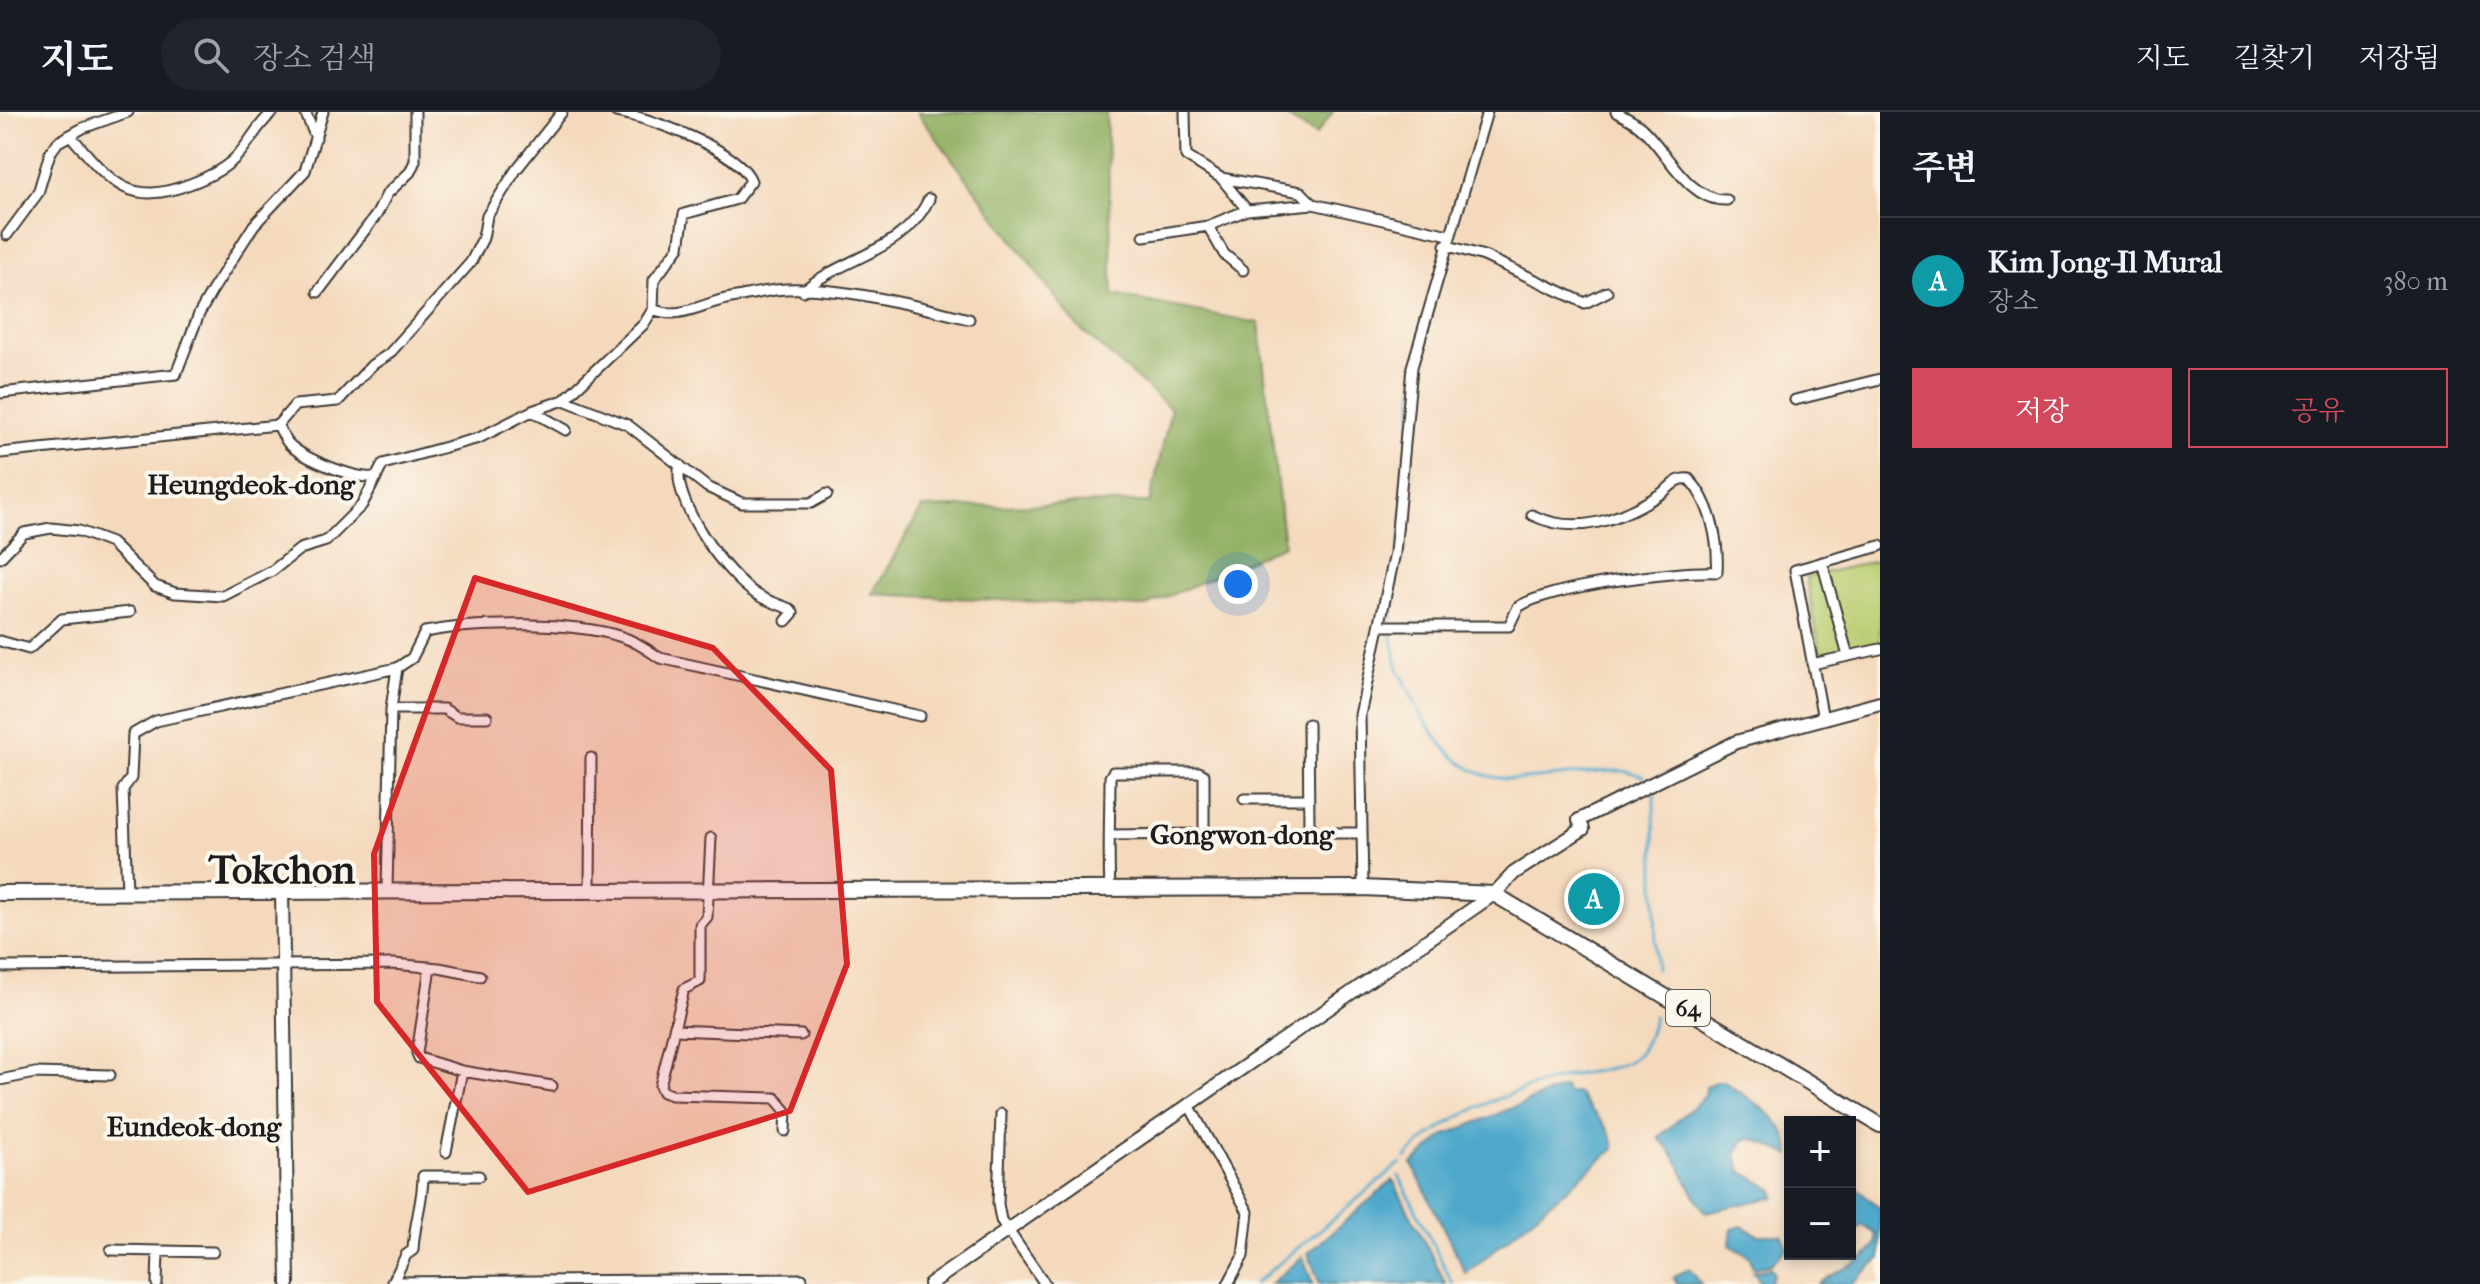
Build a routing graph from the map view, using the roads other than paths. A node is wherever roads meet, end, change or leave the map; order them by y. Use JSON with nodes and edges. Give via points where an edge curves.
{"nodes":[{"id":1,"x":128,"y":112,"type":"edge"},
{"id":2,"x":273,"y":112,"type":"edge"},
{"id":3,"x":305,"y":112,"type":"edge"},
{"id":4,"x":323,"y":112,"type":"edge"},
{"id":5,"x":415,"y":112,"type":"edge"},
{"id":6,"x":562,"y":112,"type":"edge"},
{"id":7,"x":616,"y":112,"type":"edge"},
{"id":8,"x":1185,"y":112,"type":"edge"},
{"id":9,"x":1487,"y":112,"type":"edge"},
{"id":10,"x":1616,"y":112,"type":"edge"},
{"id":11,"x":70,"y":135,"type":"junction"},
{"id":12,"x":316,"y":138,"type":"junction"},
{"id":13,"x":1221,"y":178,"type":"junction"},
{"id":14,"x":929,"y":199,"type":"dead end"},
{"id":15,"x":1727,"y":200,"type":"dead end"},
{"id":16,"x":1313,"y":204,"type":"junction"},
{"id":17,"x":1247,"y":210,"type":"junction"},
{"id":18,"x":1208,"y":226,"type":"junction"},
{"id":19,"x":7,"y":235,"type":"dead end"},
{"id":20,"x":1144,"y":236,"type":"dead end"},
{"id":21,"x":1447,"y":240,"type":"junction"},
{"id":22,"x":1243,"y":270,"type":"dead end"},
{"id":23,"x":803,"y":291,"type":"junction"},
{"id":24,"x":318,"y":292,"type":"dead end"},
{"id":25,"x":1607,"y":292,"type":"dead end"},
{"id":26,"x":653,"y":309,"type":"junction"},
{"id":27,"x":969,"y":319,"type":"dead end"},
{"id":28,"x":1880,"y":379,"type":"edge"},
{"id":29,"x":0,"y":393,"type":"edge"},
{"id":30,"x":564,"y":400,"type":"junction"},
{"id":31,"x":1795,"y":400,"type":"dead end"},
{"id":32,"x":532,"y":411,"type":"junction"},
{"id":33,"x":278,"y":425,"type":"junction"},
{"id":34,"x":566,"y":430,"type":"dead end"},
{"id":35,"x":0,"y":453,"type":"edge"},
{"id":36,"x":680,"y":465,"type":"junction"},
{"id":37,"x":377,"y":477,"type":"junction"},
{"id":38,"x":827,"y":494,"type":"dead end"},
{"id":39,"x":1532,"y":515,"type":"dead end"},
{"id":40,"x":1880,"y":546,"type":"edge"},
{"id":41,"x":0,"y":558,"type":"edge"},
{"id":42,"x":1822,"y":562,"type":"junction"},
{"id":43,"x":130,"y":612,"type":"dead end"},
{"id":44,"x":786,"y":621,"type":"dead end"},
{"id":45,"x":1380,"y":626,"type":"junction"},
{"id":46,"x":0,"y":641,"type":"edge"},
{"id":47,"x":1880,"y":649,"type":"edge"},
{"id":48,"x":1848,"y":656,"type":"junction"},
{"id":49,"x":1812,"y":664,"type":"junction"},
{"id":50,"x":397,"y":668,"type":"junction"},
{"id":51,"x":1880,"y":703,"type":"edge"},
{"id":52,"x":391,"y":709,"type":"junction"},
{"id":53,"x":920,"y":716,"type":"dead end"},
{"id":54,"x":487,"y":717,"type":"dead end"},
{"id":55,"x":1823,"y":719,"type":"junction"},
{"id":56,"x":1308,"y":724,"type":"dead end"},
{"id":57,"x":591,"y":758,"type":"dead end"},
{"id":58,"x":1244,"y":799,"type":"dead end"},
{"id":59,"x":1308,"y":799,"type":"junction"},
{"id":60,"x":1362,"y":833,"type":"junction"},
{"id":61,"x":1110,"y":835,"type":"junction"},
{"id":62,"x":711,"y":838,"type":"dead end"},
{"id":63,"x":1363,"y":888,"type":"junction"},
{"id":64,"x":1110,"y":889,"type":"junction"},
{"id":65,"x":387,"y":890,"type":"junction"},
{"id":66,"x":590,"y":890,"type":"junction"},
{"id":67,"x":707,"y":890,"type":"junction"},
{"id":68,"x":282,"y":891,"type":"junction"},
{"id":69,"x":127,"y":892,"type":"junction"},
{"id":70,"x":0,"y":893,"type":"edge"},
{"id":71,"x":1494,"y":894,"type":"junction"},
{"id":72,"x":0,"y":967,"type":"edge"},
{"id":73,"x":283,"y":967,"type":"junction"},
{"id":74,"x":430,"y":967,"type":"junction"},
{"id":75,"x":480,"y":976,"type":"dead end"},
{"id":76,"x":674,"y":1030,"type":"junction"},
{"id":77,"x":801,"y":1035,"type":"dead end"},
{"id":78,"x":462,"y":1071,"type":"junction"},
{"id":79,"x":110,"y":1075,"type":"dead end"},
{"id":80,"x":0,"y":1080,"type":"edge"},
{"id":81,"x":552,"y":1086,"type":"dead end"},
{"id":82,"x":1189,"y":1105,"type":"junction"},
{"id":83,"x":1001,"y":1114,"type":"dead end"},
{"id":84,"x":1880,"y":1125,"type":"edge"},
{"id":85,"x":785,"y":1131,"type":"dead end"},
{"id":86,"x":446,"y":1152,"type":"dead end"},
{"id":87,"x":479,"y":1176,"type":"dead end"},
{"id":88,"x":1007,"y":1231,"type":"junction"},
{"id":89,"x":111,"y":1250,"type":"dead end"},
{"id":90,"x":158,"y":1251,"type":"junction"},
{"id":91,"x":213,"y":1252,"type":"dead end"},
{"id":92,"x":802,"y":1279,"type":"dead end"},
{"id":93,"x":392,"y":1283,"type":"edge"},
{"id":94,"x":157,"y":1284,"type":"edge"},
{"id":95,"x":288,"y":1284,"type":"edge"},
{"id":96,"x":930,"y":1284,"type":"edge"},
{"id":97,"x":1045,"y":1284,"type":"edge"},
{"id":98,"x":1228,"y":1284,"type":"edge"}],
"edges":[{"from":1,"to":11,"type":"street"},
{"from":2,"to":11,"type":"street","via":[[226,166],[156,195],[143,195],[116,181]]},
{"from":3,"to":12,"type":"street"},
{"from":4,"to":12,"type":"street"},
{"from":5,"to":24,"type":"street","via":[[415,161],[410,172],[387,194]]},
{"from":6,"to":33,"type":"street","via":[[487,216],[471,262],[389,354],[338,401],[295,405]]},
{"from":7,"to":26,"type":"street","via":[[691,138],[742,165],[751,181],[737,199],[684,214],[679,247],[654,280]]},
{"from":8,"to":13,"type":"street","via":[[1186,156]]},
{"from":9,"to":21,"type":"street"},
{"from":10,"to":15,"type":"street","via":[[1638,125],[1692,185]]},
{"from":11,"to":19,"type":"street","via":[[50,153],[38,193]]},
{"from":12,"to":29,"type":"street","via":[[305,171],[254,225],[212,291],[176,374]]},
{"from":13,"to":16,"type":"street","via":[[1301,192]]},
{"from":13,"to":17,"type":"street"},
{"from":14,"to":23,"type":"street","via":[[918,221],[898,238],[822,275]]},
{"from":16,"to":17,"type":"street"},
{"from":16,"to":21,"type":"street"},
{"from":17,"to":18,"type":"street"},
{"from":18,"to":20,"type":"street"},
{"from":18,"to":22,"type":"street","via":[[1224,254]]},
{"from":21,"to":25,"type":"street","via":[[1585,303]]},
{"from":21,"to":45,"type":"street","via":[[1412,367],[1395,553]]},
{"from":23,"to":26,"type":"street","via":[[726,299],[682,313]]},
{"from":23,"to":27,"type":"street","via":[[894,300]]},
{"from":26,"to":30,"type":"street","via":[[644,324]]},
{"from":28,"to":31,"type":"street"},
{"from":30,"to":32,"type":"street"},
{"from":30,"to":36,"type":"street","via":[[628,425]]},
{"from":32,"to":34,"type":"street"},
{"from":32,"to":37,"type":"street","via":[[479,438],[383,464]]},
{"from":33,"to":35,"type":"street"},
{"from":33,"to":37,"type":"street","via":[[287,442],[299,450],[358,477]]},
{"from":36,"to":38,"type":"street","via":[[707,487],[742,503],[811,503]]},
{"from":36,"to":44,"type":"street","via":[[680,484],[707,545],[758,596],[790,609],[793,613]]},
{"from":37,"to":41,"type":"street","via":[[362,505],[326,541],[300,549],[272,571],[223,596],[175,593],[155,586],[111,543],[79,531],[51,528],[24,533]]},
{"from":39,"to":45,"type":"street","via":[[1564,526],[1593,524],[1689,479],[1717,541],[1717,572],[1679,572],[1544,595],[1518,607],[1509,626]]},
{"from":40,"to":42,"type":"street"},
{"from":42,"to":48,"type":"street"},
{"from":42,"to":49,"type":"street","via":[[1795,570],[1793,576]]},
{"from":43,"to":46,"type":"street","via":[[62,619],[29,649]]},
{"from":45,"to":60,"type":"street","via":[[1360,715]]},
{"from":47,"to":48,"type":"street"},
{"from":48,"to":49,"type":"street"},
{"from":49,"to":55,"type":"street"},
{"from":50,"to":52,"type":"street"},
{"from":50,"to":53,"type":"street","via":[[412,658],[425,632],[553,625],[622,637],[660,658]]},
{"from":50,"to":69,"type":"street","via":[[156,721],[133,734],[131,778],[123,789]]},
{"from":51,"to":55,"type":"street"},
{"from":52,"to":54,"type":"street","via":[[444,709],[457,717]]},
{"from":52,"to":65,"type":"street"},
{"from":55,"to":71,"type":"street","via":[[1736,742],[1579,820],[1583,829],[1514,873]]},
{"from":56,"to":59,"type":"street"},
{"from":57,"to":66,"type":"street"},
{"from":58,"to":59,"type":"street"},
{"from":59,"to":60,"type":"street","via":[[1309,824],[1317,833]]},
{"from":60,"to":63,"type":"street"},
{"from":61,"to":61,"type":"street","via":[[1113,772],[1204,775],[1204,834]]},
{"from":61,"to":64,"type":"street"},
{"from":62,"to":67,"type":"street"},
{"from":63,"to":64,"type":"main road"},
{"from":63,"to":71,"type":"main road"},
{"from":64,"to":67,"type":"main road"},
{"from":65,"to":66,"type":"main road"},
{"from":65,"to":68,"type":"main road"},
{"from":66,"to":67,"type":"main road"},
{"from":67,"to":76,"type":"street","via":[[707,917],[700,925],[700,981],[684,989]]},
{"from":68,"to":69,"type":"main road"},
{"from":68,"to":73,"type":"street"},
{"from":69,"to":70,"type":"main road"},
{"from":71,"to":82,"type":"street"},
{"from":71,"to":84,"type":"main road","number":"64"},
{"from":72,"to":73,"type":"street"},
{"from":73,"to":74,"type":"street"},
{"from":73,"to":95,"type":"street"},
{"from":74,"to":75,"type":"street"},
{"from":74,"to":78,"type":"street","via":[[417,1053],[424,1063]]},
{"from":76,"to":77,"type":"street"},
{"from":76,"to":85,"type":"street","via":[[660,1086],[663,1092],[775,1098],[786,1111]]},
{"from":78,"to":81,"type":"street"},
{"from":78,"to":86,"type":"street"},
{"from":79,"to":80,"type":"street","via":[[35,1073]]},
{"from":82,"to":88,"type":"street"},
{"from":82,"to":98,"type":"street","via":[[1248,1212],[1243,1256]]},
{"from":83,"to":88,"type":"street","via":[[998,1204]]},
{"from":87,"to":93,"type":"street","via":[[423,1176],[413,1250]]},
{"from":88,"to":96,"type":"street"},
{"from":88,"to":97,"type":"street"},
{"from":89,"to":90,"type":"street"},
{"from":90,"to":91,"type":"street"},
{"from":90,"to":94,"type":"street"},
{"from":92,"to":93,"type":"street"}]}
